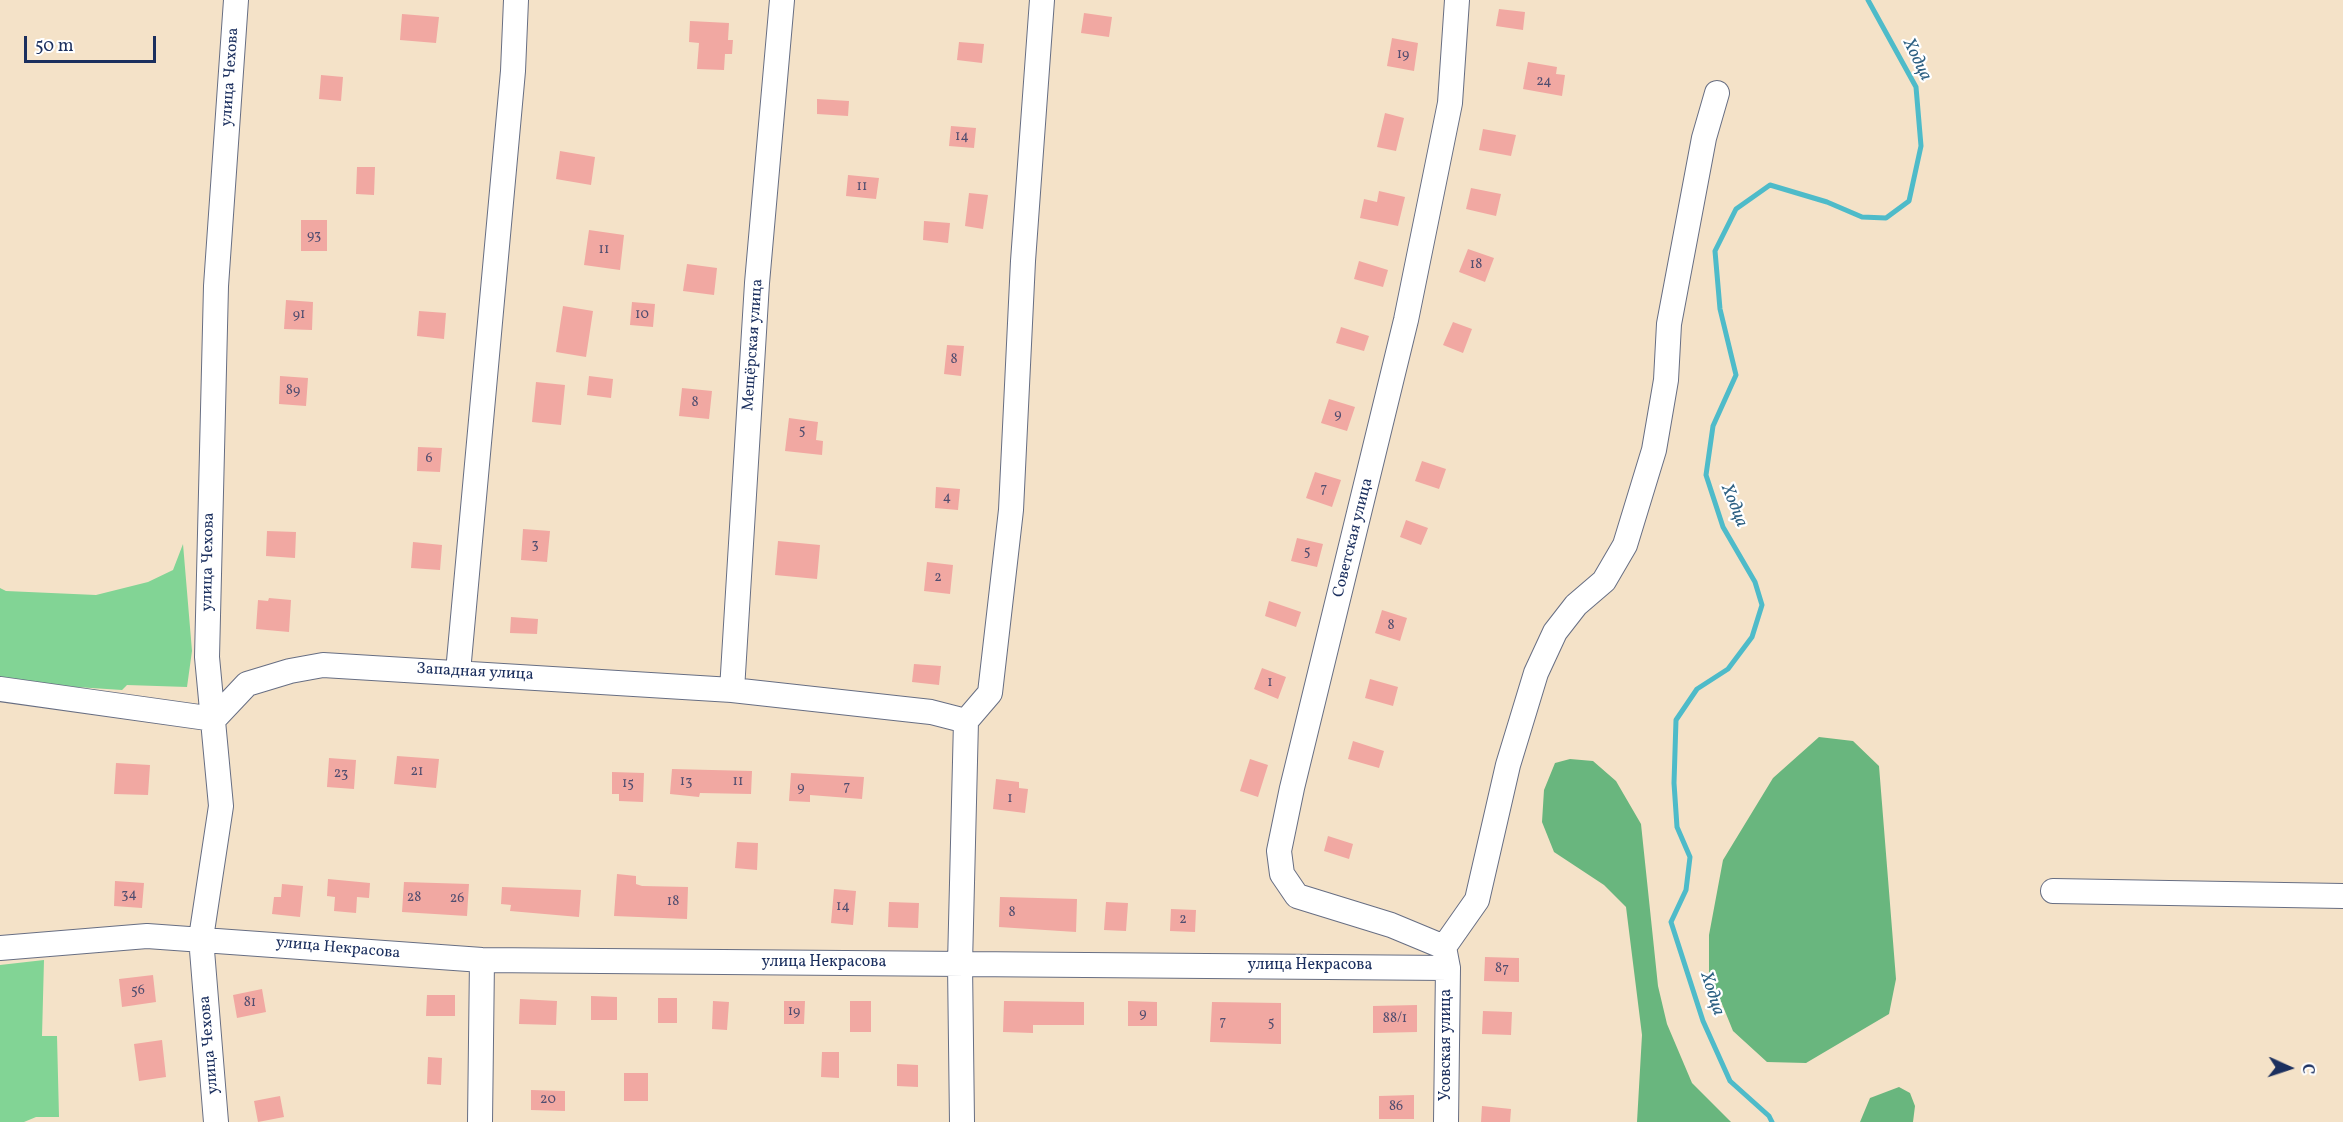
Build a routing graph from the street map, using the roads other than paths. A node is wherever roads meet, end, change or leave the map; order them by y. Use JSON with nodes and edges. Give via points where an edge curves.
{"nodes":[{"id":1,"x":236,"y":0,"type":"edge"},
{"id":2,"x":516,"y":0,"type":"edge"},
{"id":3,"x":782,"y":0,"type":"edge"},
{"id":4,"x":1042,"y":0,"type":"edge"},
{"id":5,"x":1457,"y":0,"type":"edge"},
{"id":6,"x":1717,"y":93,"type":"dead end"},
{"id":7,"x":458,"y":672,"type":"junction"},
{"id":8,"x":0,"y":689,"type":"edge"},
{"id":9,"x":732,"y":690,"type":"junction"},
{"id":10,"x":214,"y":719,"type":"junction"},
{"id":11,"x":966,"y":721,"type":"junction"},
{"id":12,"x":2053,"y":891,"type":"dead end"},
{"id":13,"x":2343,"y":896,"type":"edge"},
{"id":14,"x":201,"y":938,"type":"junction"},
{"id":15,"x":0,"y":948,"type":"edge"},
{"id":16,"x":1446,"y":957,"type":"junction"},
{"id":17,"x":482,"y":960,"type":"junction"},
{"id":18,"x":960,"y":964,"type":"junction"},
{"id":19,"x":216,"y":1122,"type":"edge"},
{"id":20,"x":480,"y":1122,"type":"edge"},
{"id":21,"x":962,"y":1122,"type":"edge"},
{"id":22,"x":1446,"y":1122,"type":"edge"}],
"edges":[{"from":1,"to":10,"type":"street","name":"улица Чехова","via":[[216,286],[207,657]]},
{"from":2,"to":7,"type":"street","via":[[513,71]]},
{"from":3,"to":9,"type":"street","name":"Мещёрская улица","via":[[758,283]]},
{"from":4,"to":11,"type":"street","via":[[1023,261],[1011,510],[990,693]]},
{"from":5,"to":16,"type":"street","name":"Советская улица","via":[[1450,103],[1408,309],[1280,851],[1282,874],[1298,896],[1391,925]]},
{"from":6,"to":16,"type":"street","via":[[1704,138],[1668,324],[1666,380],[1654,450],[1625,545],[1605,581],[1576,605],[1555,632],[1536,673],[1508,765],[1477,900]]},
{"from":7,"to":9,"type":"street","name":"Западная улица"},
{"from":7,"to":10,"type":"street","name":"Западная улица","via":[[323,665],[290,671],[247,684]]},
{"from":8,"to":10,"type":"street"},
{"from":9,"to":11,"type":"street","name":"Западная улица","via":[[931,712]]},
{"from":10,"to":14,"type":"street","name":"улица Чехова","via":[[221,806]]},
{"from":11,"to":18,"type":"street"},
{"from":12,"to":13,"type":"street"},
{"from":14,"to":15,"type":"street","name":"улица Некрасова","via":[[147,936]]},
{"from":14,"to":17,"type":"street","name":"улица Некрасова"},
{"from":14,"to":19,"type":"street","name":"улица Чехова"},
{"from":16,"to":18,"type":"street","name":"улица Некрасова"},
{"from":16,"to":22,"type":"street","name":"Усовская улица"},
{"from":17,"to":18,"type":"street","name":"улица Некрасова"},
{"from":17,"to":20,"type":"street"},
{"from":18,"to":21,"type":"street"}]}
